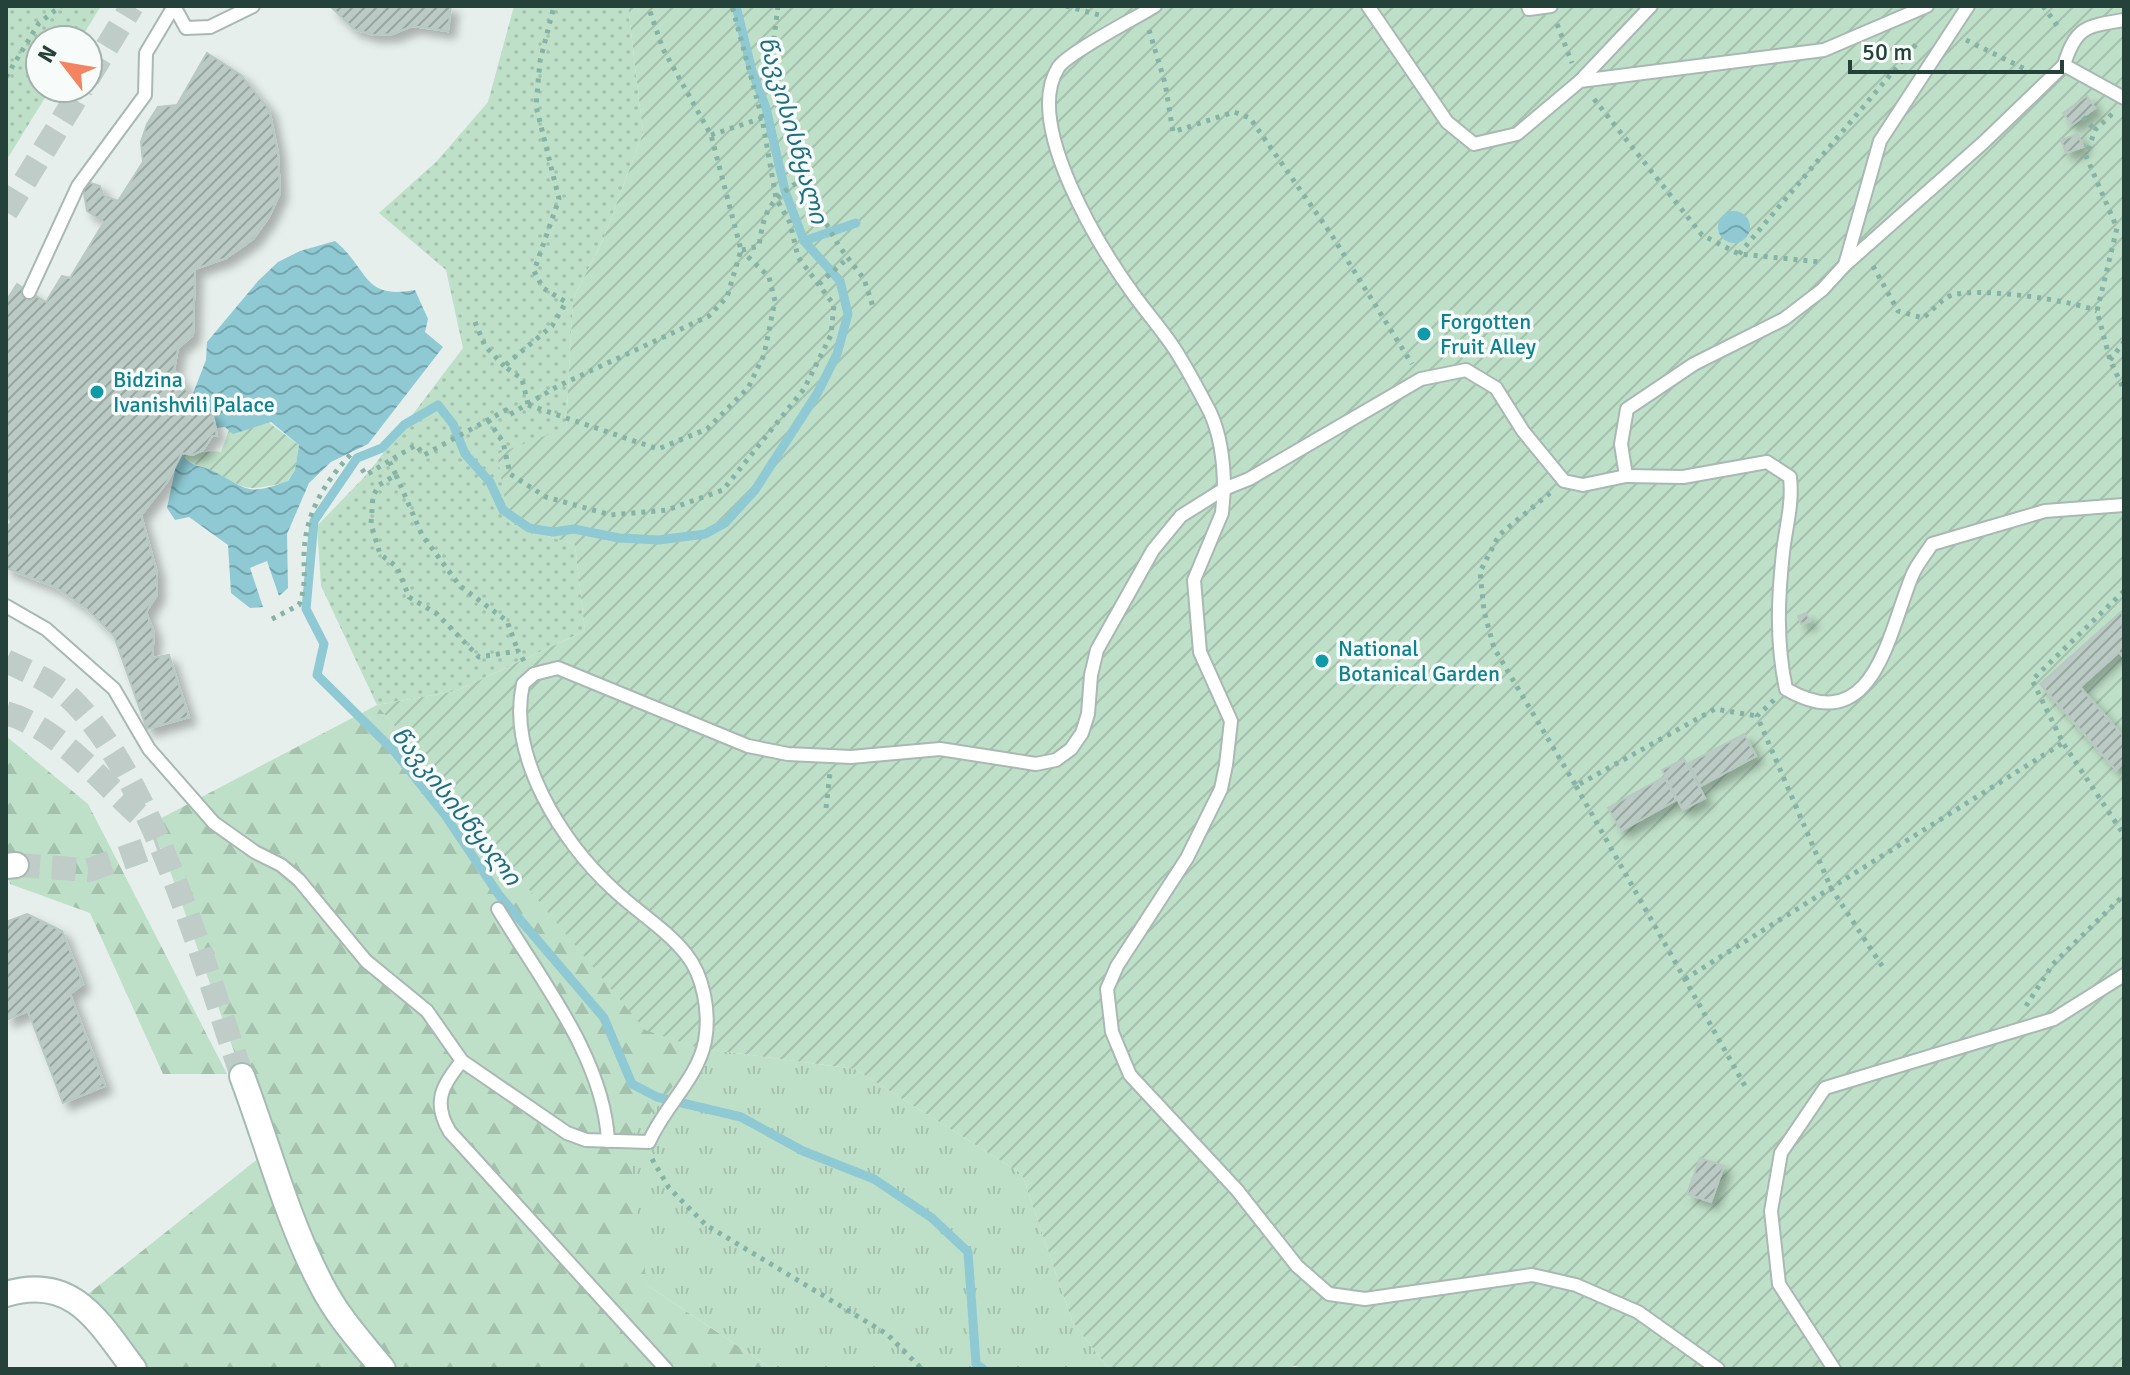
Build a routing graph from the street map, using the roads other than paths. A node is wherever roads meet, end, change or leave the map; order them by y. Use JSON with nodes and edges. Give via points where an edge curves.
{"nodes":[{"id":1,"x":174,"y":6,"type":"edge"},
{"id":2,"x":253,"y":6,"type":"edge"},
{"id":3,"x":1155,"y":6,"type":"edge"},
{"id":4,"x":1368,"y":6,"type":"edge"},
{"id":5,"x":1528,"y":6,"type":"edge"},
{"id":6,"x":1551,"y":6,"type":"edge"},
{"id":7,"x":1651,"y":6,"type":"edge"},
{"id":8,"x":1927,"y":6,"type":"edge"},
{"id":9,"x":1968,"y":6,"type":"edge"},
{"id":10,"x":2124,"y":20,"type":"edge"},
{"id":11,"x":2064,"y":65,"type":"junction"},
{"id":12,"x":1580,"y":81,"type":"junction"},
{"id":13,"x":2124,"y":98,"type":"edge"},
{"id":14,"x":1845,"y":265,"type":"junction"},
{"id":15,"x":29,"y":292,"type":"dead end"},
{"id":16,"x":1626,"y":476,"type":"junction"},
{"id":17,"x":1224,"y":489,"type":"junction"},
{"id":18,"x":2124,"y":505,"type":"edge"},
{"id":19,"x":6,"y":606,"type":"edge"},
{"id":20,"x":498,"y":909,"type":"dead end"},
{"id":21,"x":2124,"y":975,"type":"edge"},
{"id":22,"x":462,"y":1061,"type":"junction"},
{"id":23,"x":242,"y":1076,"type":"tunnel mouth"},
{"id":24,"x":608,"y":1141,"type":"junction"},
{"id":25,"x":6,"y":1294,"type":"edge"},
{"id":26,"x":134,"y":1369,"type":"edge"},
{"id":27,"x":383,"y":1369,"type":"edge"},
{"id":28,"x":666,"y":1369,"type":"edge"},
{"id":29,"x":1718,"y":1369,"type":"edge"},
{"id":30,"x":1834,"y":1369,"type":"edge"}],
"edges":[{"from":1,"to":2,"type":"lane","via":[[186,28],[210,27]]},
{"from":1,"to":15,"type":"lane","via":[[146,53],[145,95],[78,186]]},
{"from":3,"to":17,"type":"lane","via":[[1060,64],[1048,105],[1058,155],[1081,207],[1132,293],[1174,348],[1211,415],[1224,459]]},
{"from":4,"to":12,"type":"lane","via":[[1447,122],[1474,144],[1517,134]]},
{"from":5,"to":6,"type":"lane"},
{"from":7,"to":12,"type":"lane"},
{"from":8,"to":12,"type":"lane","via":[[1824,50]]},
{"from":9,"to":14,"type":"lane","via":[[1880,141]]},
{"from":10,"to":11,"type":"lane","via":[[2086,26],[2071,41]]},
{"from":11,"to":13,"type":"lane"},
{"from":11,"to":14,"type":"lane"},
{"from":14,"to":16,"type":"lane","via":[[1784,319],[1694,364],[1627,409],[1621,444]]},
{"from":16,"to":17,"type":"lane","via":[[1583,485],[1564,481],[1496,388],[1466,370],[1421,379]]},
{"from":16,"to":18,"type":"lane","via":[[1683,477],[1767,462],[1790,477],[1777,647],[1786,689],[1808,702],[1830,704],[1867,684],[1889,649],[1913,573],[1932,544],[2045,511]]},
{"from":17,"to":24,"type":"lane","via":[[1181,516],[1153,550],[1097,650],[1082,733],[1056,760],[1036,764],[940,749],[831,756],[748,746],[573,672],[558,668],[534,674],[523,684],[521,725],[547,804],[610,886],[671,938],[696,971],[705,1001],[701,1056],[649,1142]]},
{"from":17,"to":29,"type":"lane","via":[[1222,513],[1194,580],[1200,652],[1231,721],[1226,765],[1221,789],[1187,858],[1107,989],[1112,1032],[1130,1075],[1237,1190],[1297,1266],[1329,1294],[1365,1299],[1532,1275],[1576,1285],[1638,1312]]},
{"from":19,"to":22,"type":"lane","via":[[46,629],[114,689],[149,749],[214,823],[299,880],[366,961],[427,1011]]},
{"from":20,"to":24,"type":"lane","via":[[590,1063],[607,1113]]},
{"from":21,"to":30,"type":"lane","via":[[2054,1019],[1825,1088],[1781,1153],[1771,1211],[1779,1284]]},
{"from":22,"to":24,"type":"lane","via":[[567,1133]]},
{"from":22,"to":28,"type":"lane","via":[[440,1094],[442,1119],[450,1132]]},
{"from":23,"to":27,"type":"main road","via":[[322,1286]]},
{"from":25,"to":26,"type":"main road","via":[[47,1287],[78,1302]]}]}
